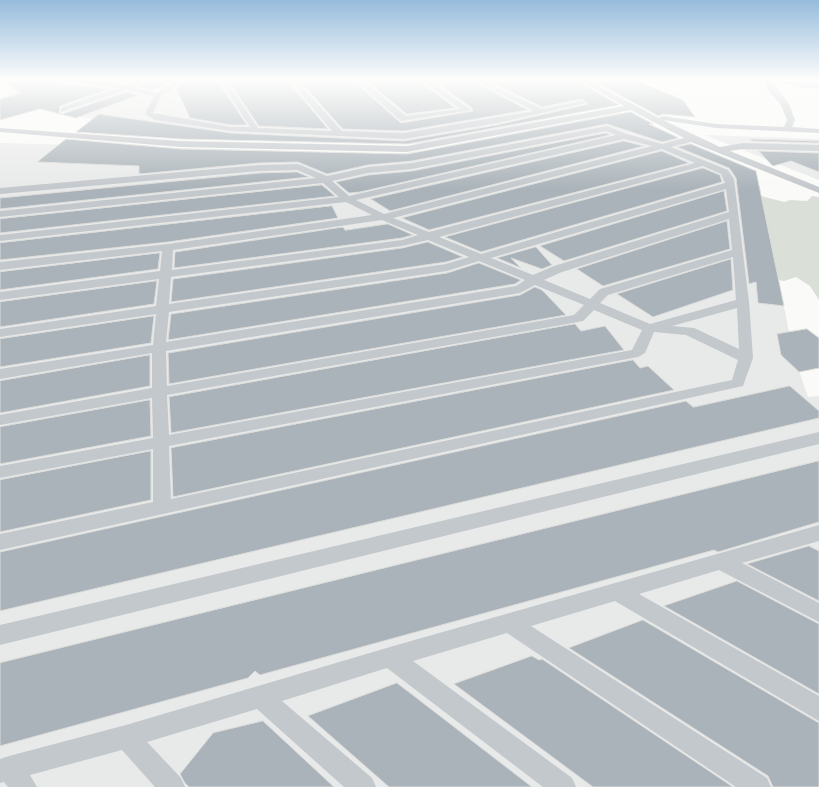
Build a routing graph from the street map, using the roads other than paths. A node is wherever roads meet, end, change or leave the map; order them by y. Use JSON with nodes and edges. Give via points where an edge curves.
{"nodes":[{"id":1,"x":155,"y":117,"type":"edge"},
{"id":2,"x":247,"y":117,"type":"edge"},
{"id":3,"x":323,"y":117,"type":"edge"},
{"id":4,"x":401,"y":117,"type":"edge"},
{"id":5,"x":420,"y":117,"type":"edge"},
{"id":6,"x":515,"y":117,"type":"edge"},
{"id":7,"x":581,"y":117,"type":"edge"},
{"id":8,"x":650,"y":117,"type":"edge"},
{"id":9,"x":654,"y":117,"type":"edge"},
{"id":10,"x":790,"y":117,"type":"edge"},
{"id":11,"x":788,"y":129,"type":"junction"},
{"id":12,"x":0,"y":130,"type":"edge"},
{"id":13,"x":256,"y":130,"type":"junction"},
{"id":14,"x":819,"y":131,"type":"edge"},
{"id":15,"x":338,"y":134,"type":"junction"},
{"id":16,"x":624,"y":136,"type":"junction"},
{"id":17,"x":692,"y":138,"type":"junction"},
{"id":18,"x":664,"y":147,"type":"junction"},
{"id":19,"x":789,"y":147,"type":"junction"},
{"id":20,"x":819,"y":148,"type":"edge"},
{"id":21,"x":720,"y":150,"type":"junction"},
{"id":22,"x":819,"y":159,"type":"edge"},
{"id":23,"x":705,"y":163,"type":"junction"},
{"id":24,"x":325,"y":180,"type":"junction"},
{"id":25,"x":729,"y":185,"type":"junction"},
{"id":26,"x":819,"y":190,"type":"edge"},
{"id":27,"x":0,"y":191,"type":"edge"},
{"id":28,"x":347,"y":199,"type":"junction"},
{"id":29,"x":0,"y":214,"type":"edge"},
{"id":30,"x":734,"y":214,"type":"junction"},
{"id":31,"x":384,"y":217,"type":"junction"},
{"id":32,"x":427,"y":235,"type":"junction"},
{"id":33,"x":0,"y":238,"type":"edge"},
{"id":34,"x":168,"y":247,"type":"junction"},
{"id":35,"x":737,"y":252,"type":"junction"},
{"id":36,"x":478,"y":256,"type":"junction"},
{"id":37,"x":0,"y":266,"type":"edge"},
{"id":38,"x":164,"y":274,"type":"junction"},
{"id":39,"x":535,"y":279,"type":"junction"},
{"id":40,"x":0,"y":296,"type":"edge"},
{"id":41,"x":743,"y":302,"type":"junction"},
{"id":42,"x":591,"y":304,"type":"junction"},
{"id":43,"x":163,"y":310,"type":"junction"},
{"id":44,"x":649,"y":328,"type":"junction"},
{"id":45,"x":0,"y":333,"type":"edge"},
{"id":46,"x":159,"y":349,"type":"junction"},
{"id":47,"x":746,"y":358,"type":"junction"},
{"id":48,"x":0,"y":374,"type":"edge"},
{"id":49,"x":160,"y":392,"type":"junction"},
{"id":50,"x":0,"y":420,"type":"edge"},
{"id":51,"x":819,"y":438,"type":"edge"},
{"id":52,"x":162,"y":440,"type":"junction"},
{"id":53,"x":0,"y":472,"type":"edge"},
{"id":54,"x":162,"y":508,"type":"junction"},
{"id":55,"x":817,"y":536,"type":"edge"},
{"id":56,"x":0,"y":542,"type":"edge"},
{"id":57,"x":721,"y":562,"type":"junction"},
{"id":58,"x":618,"y":592,"type":"junction"},
{"id":59,"x":819,"y":613,"type":"edge"},
{"id":60,"x":511,"y":624,"type":"junction"},
{"id":61,"x":0,"y":635,"type":"edge"},
{"id":62,"x":390,"y":656,"type":"junction"},
{"id":63,"x":261,"y":697,"type":"junction"},
{"id":64,"x":819,"y":709,"type":"edge"},
{"id":65,"x":126,"y":737,"type":"junction"},
{"id":66,"x":11,"y":775,"type":"edge"},
{"id":67,"x":172,"y":787,"type":"edge"},
{"id":68,"x":363,"y":787,"type":"edge"},
{"id":69,"x":563,"y":787,"type":"edge"},
{"id":70,"x":758,"y":787,"type":"edge"}],
"edges":[{"from":1,"to":13,"type":"lane"},
{"from":2,"to":13,"type":"lane"},
{"from":3,"to":15,"type":"lane"},
{"from":4,"to":5,"type":"lane"},
{"from":6,"to":15,"type":"lane","via":[[404,136]]},
{"from":7,"to":12,"type":"lane","via":[[407,150],[181,144]]},
{"from":8,"to":17,"type":"lane"},
{"from":9,"to":11,"type":"lane","via":[[716,126]]},
{"from":10,"to":11,"type":"lane"},
{"from":11,"to":14,"type":"lane"},
{"from":13,"to":15,"type":"lane"},
{"from":16,"to":18,"type":"lane"},
{"from":16,"to":24,"type":"lane","via":[[607,128],[412,166],[347,173]]},
{"from":16,"to":28,"type":"lane"},
{"from":17,"to":18,"type":"lane"},
{"from":17,"to":21,"type":"lane"},
{"from":18,"to":23,"type":"lane"},
{"from":18,"to":31,"type":"lane"},
{"from":19,"to":20,"type":"lane"},
{"from":19,"to":21,"type":"lane","via":[[743,146]]},
{"from":19,"to":22,"type":"lane"},
{"from":21,"to":26,"type":"lane"},
{"from":23,"to":25,"type":"lane","via":[[725,172]]},
{"from":23,"to":32,"type":"lane"},
{"from":24,"to":27,"type":"lane","via":[[298,167],[259,168]]},
{"from":24,"to":28,"type":"lane"},
{"from":24,"to":29,"type":"lane"},
{"from":25,"to":30,"type":"lane"},
{"from":25,"to":36,"type":"lane"},
{"from":28,"to":31,"type":"lane"},
{"from":28,"to":33,"type":"lane"},
{"from":30,"to":35,"type":"lane"},
{"from":30,"to":39,"type":"lane"},
{"from":31,"to":32,"type":"lane"},
{"from":31,"to":34,"type":"lane"},
{"from":32,"to":36,"type":"lane"},
{"from":32,"to":38,"type":"lane","via":[[402,243]]},
{"from":34,"to":37,"type":"lane"},
{"from":34,"to":38,"type":"lane"},
{"from":35,"to":41,"type":"lane"},
{"from":35,"to":42,"type":"lane","via":[[604,292]]},
{"from":36,"to":39,"type":"lane"},
{"from":36,"to":43,"type":"lane","via":[[447,267]]},
{"from":38,"to":40,"type":"lane"},
{"from":38,"to":43,"type":"lane"},
{"from":39,"to":42,"type":"lane"},
{"from":39,"to":46,"type":"lane","via":[[520,289]]},
{"from":41,"to":44,"type":"lane"},
{"from":41,"to":47,"type":"lane"},
{"from":42,"to":44,"type":"lane"},
{"from":42,"to":49,"type":"lane","via":[[578,318]]},
{"from":43,"to":45,"type":"lane"},
{"from":43,"to":46,"type":"lane"},
{"from":44,"to":47,"type":"lane","via":[[689,331]]},
{"from":44,"to":52,"type":"lane","via":[[638,353]]},
{"from":46,"to":48,"type":"lane"},
{"from":46,"to":49,"type":"lane"},
{"from":47,"to":54,"type":"lane","via":[[738,383]]},
{"from":49,"to":50,"type":"lane"},
{"from":49,"to":52,"type":"lane"},
{"from":51,"to":61,"type":"lane"},
{"from":52,"to":53,"type":"lane"},
{"from":52,"to":54,"type":"lane"},
{"from":54,"to":56,"type":"lane"},
{"from":55,"to":57,"type":"lane"},
{"from":57,"to":58,"type":"lane"},
{"from":57,"to":59,"type":"lane"},
{"from":58,"to":60,"type":"lane"},
{"from":58,"to":64,"type":"lane"},
{"from":60,"to":62,"type":"lane"},
{"from":60,"to":70,"type":"lane"},
{"from":62,"to":63,"type":"lane"},
{"from":62,"to":69,"type":"lane"},
{"from":63,"to":65,"type":"lane"},
{"from":63,"to":68,"type":"lane"},
{"from":65,"to":66,"type":"lane"},
{"from":65,"to":67,"type":"lane"}]}
